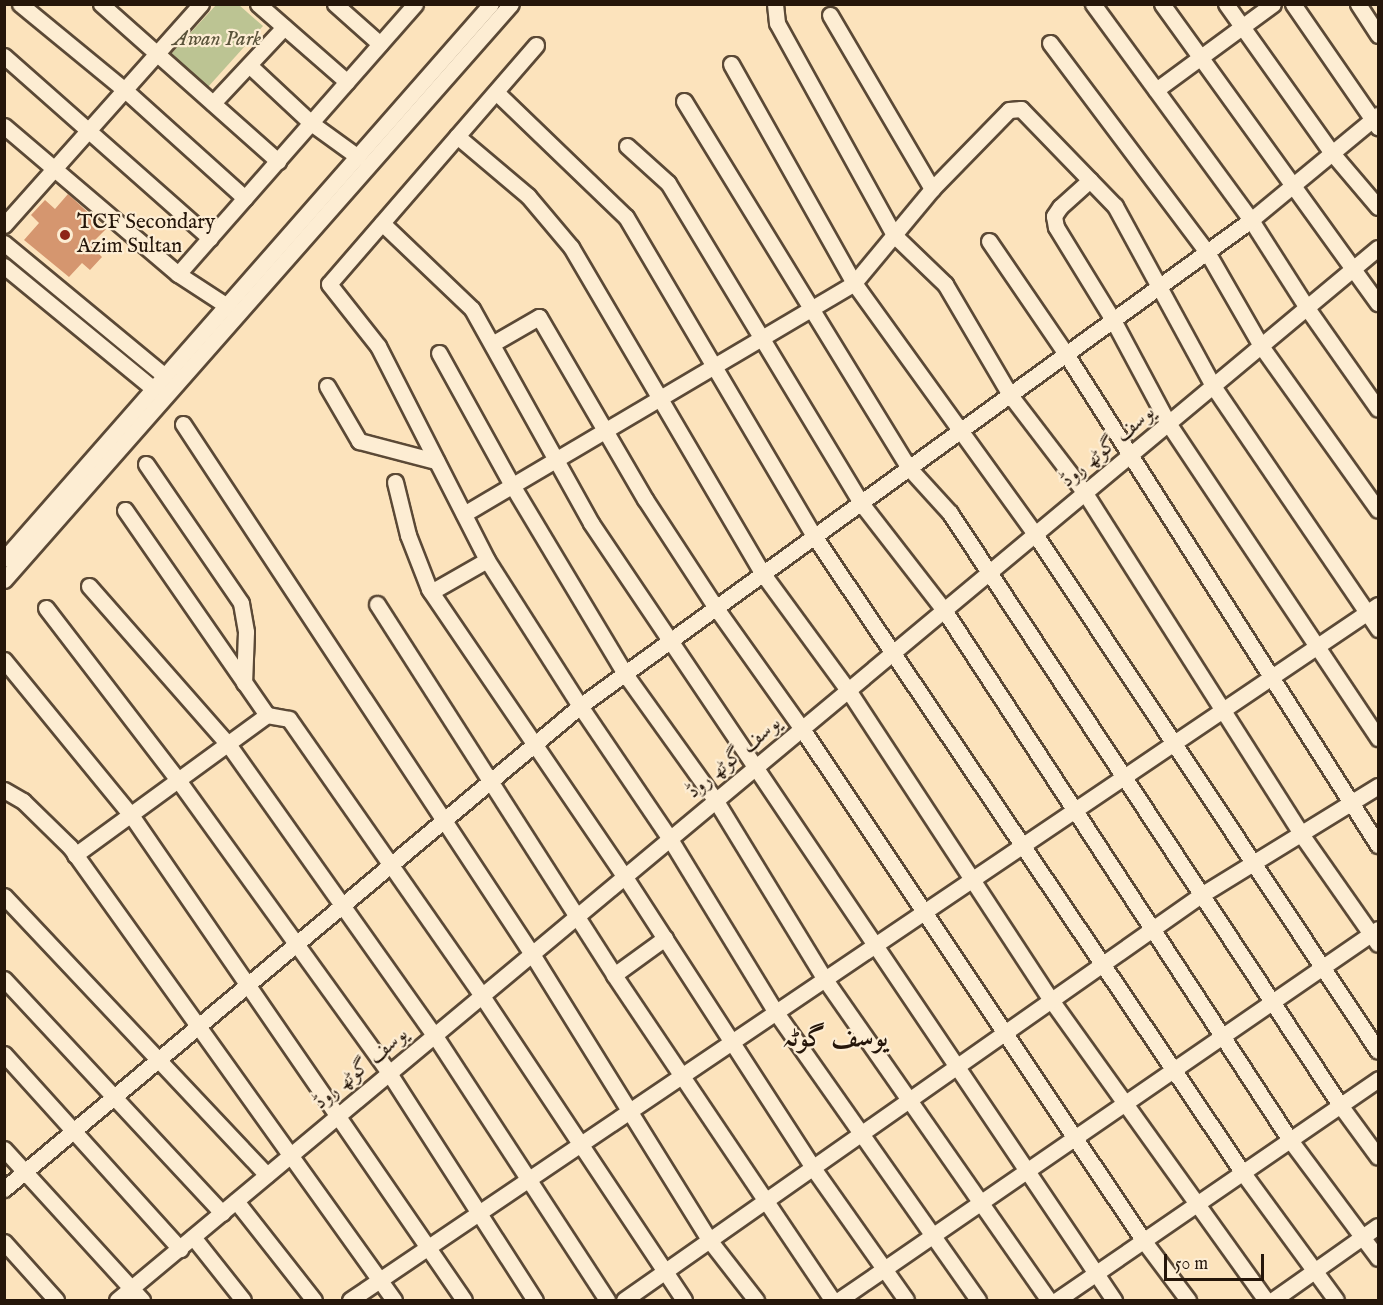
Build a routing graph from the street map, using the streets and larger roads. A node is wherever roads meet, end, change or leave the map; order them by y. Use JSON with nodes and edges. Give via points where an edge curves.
{"nodes":[{"id":1,"x":20,"y":4,"type":"edge"},
{"id":2,"x":101,"y":4,"type":"edge"},
{"id":3,"x":258,"y":4,"type":"edge"},
{"id":4,"x":335,"y":4,"type":"edge"},
{"id":5,"x":491,"y":4,"type":"edge"},
{"id":6,"x":512,"y":4,"type":"edge"},
{"id":7,"x":775,"y":4,"type":"edge"},
{"id":8,"x":1093,"y":4,"type":"edge"},
{"id":9,"x":1162,"y":4,"type":"edge"},
{"id":10,"x":1226,"y":4,"type":"edge"},
{"id":11,"x":1273,"y":4,"type":"edge"},
{"id":12,"x":1293,"y":4,"type":"edge"},
{"id":13,"x":1358,"y":4,"type":"edge"},
{"id":14,"x":413,"y":5,"type":"edge"},
{"id":15,"x":192,"y":8,"type":"edge"},
{"id":16,"x":830,"y":15,"type":"dead end"},
{"id":17,"x":284,"y":27,"type":"junction"},
{"id":18,"x":1242,"y":27,"type":"junction"},
{"id":19,"x":1378,"y":35,"type":"edge"},
{"id":20,"x":1050,"y":43,"type":"dead end"},
{"id":21,"x":381,"y":44,"type":"junction"},
{"id":22,"x":536,"y":45,"type":"dead end"},
{"id":23,"x":158,"y":54,"type":"junction"},
{"id":24,"x":4,"y":56,"type":"edge"},
{"id":25,"x":1201,"y":57,"type":"junction"},
{"id":26,"x":731,"y":64,"type":"dead end"},
{"id":27,"x":249,"y":65,"type":"junction"},
{"id":28,"x":347,"y":82,"type":"junction"},
{"id":29,"x":1156,"y":90,"type":"junction"},
{"id":30,"x":126,"y":91,"type":"junction"},
{"id":31,"x":496,"y":92,"type":"junction"},
{"id":32,"x":684,"y":101,"type":"dead end"},
{"id":33,"x":213,"y":103,"type":"junction"},
{"id":34,"x":1376,"y":121,"type":"edge"},
{"id":35,"x":311,"y":123,"type":"junction"},
{"id":36,"x":4,"y":126,"type":"edge"},
{"id":37,"x":90,"y":132,"type":"junction"},
{"id":38,"x":457,"y":136,"type":"junction"},
{"id":39,"x":627,"y":146,"type":"dead end"},
{"id":40,"x":1332,"y":153,"type":"junction"},
{"id":41,"x":358,"y":157,"type":"junction"},
{"id":42,"x":278,"y":161,"type":"junction"},
{"id":43,"x":57,"y":170,"type":"junction"},
{"id":44,"x":1090,"y":180,"type":"junction"},
{"id":45,"x":1295,"y":184,"type":"junction"},
{"id":46,"x":932,"y":189,"type":"junction"},
{"id":47,"x":245,"y":198,"type":"junction"},
{"id":48,"x":1378,"y":207,"type":"edge"},
{"id":49,"x":1251,"y":220,"type":"junction"},
{"id":50,"x":382,"y":223,"type":"junction"},
{"id":51,"x":4,"y":225,"type":"edge"},
{"id":52,"x":894,"y":235,"type":"junction"},
{"id":53,"x":210,"y":238,"type":"junction"},
{"id":54,"x":989,"y":241,"type":"dead end"},
{"id":55,"x":4,"y":243,"type":"edge"},
{"id":56,"x":1378,"y":248,"type":"edge"},
{"id":57,"x":1208,"y":252,"type":"junction"},
{"id":58,"x":4,"y":266,"type":"edge"},
{"id":59,"x":1354,"y":268,"type":"junction"},
{"id":60,"x":178,"y":274,"type":"junction"},
{"id":61,"x":854,"y":283,"type":"junction"},
{"id":62,"x":1160,"y":286,"type":"junction"},
{"id":63,"x":1378,"y":303,"type":"edge"},
{"id":64,"x":227,"y":306,"type":"junction"},
{"id":65,"x":1307,"y":308,"type":"junction"},
{"id":66,"x":809,"y":309,"type":"junction"},
{"id":67,"x":1113,"y":320,"type":"junction"},
{"id":68,"x":763,"y":337,"type":"junction"},
{"id":69,"x":492,"y":344,"type":"junction"},
{"id":70,"x":1261,"y":346,"type":"junction"},
{"id":71,"x":439,"y":353,"type":"dead end"},
{"id":72,"x":1066,"y":354,"type":"junction"},
{"id":73,"x":714,"y":365,"type":"junction"},
{"id":74,"x":171,"y":380,"type":"junction"},
{"id":75,"x":327,"y":386,"type":"dead end"},
{"id":76,"x":1213,"y":386,"type":"junction"},
{"id":77,"x":159,"y":393,"type":"junction"},
{"id":78,"x":1010,"y":395,"type":"junction"},
{"id":79,"x":661,"y":397,"type":"junction"},
{"id":80,"x":1378,"y":409,"type":"edge"},
{"id":81,"x":1168,"y":423,"type":"junction"},
{"id":82,"x":183,"y":424,"type":"dead end"},
{"id":83,"x":607,"y":429,"type":"junction"},
{"id":84,"x":961,"y":430,"type":"junction"},
{"id":85,"x":1129,"y":456,"type":"junction"},
{"id":86,"x":556,"y":459,"type":"junction"},
{"id":87,"x":436,"y":460,"type":"junction"},
{"id":88,"x":146,"y":464,"type":"dead end"},
{"id":89,"x":909,"y":468,"type":"junction"},
{"id":90,"x":395,"y":482,"type":"dead end"},
{"id":91,"x":512,"y":485,"type":"junction"},
{"id":92,"x":1085,"y":493,"type":"junction"},
{"id":93,"x":861,"y":503,"type":"junction"},
{"id":94,"x":125,"y":510,"type":"dead end"},
{"id":95,"x":1378,"y":510,"type":"edge"},
{"id":96,"x":464,"y":514,"type":"junction"},
{"id":97,"x":1035,"y":534,"type":"junction"},
{"id":98,"x":814,"y":537,"type":"junction"},
{"id":99,"x":4,"y":559,"type":"edge"},
{"id":100,"x":487,"y":560,"type":"junction"},
{"id":101,"x":763,"y":574,"type":"junction"},
{"id":102,"x":987,"y":574,"type":"junction"},
{"id":103,"x":4,"y":580,"type":"edge"},
{"id":104,"x":90,"y":586,"type":"dead end"},
{"id":105,"x":431,"y":592,"type":"junction"},
{"id":106,"x":377,"y":604,"type":"dead end"},
{"id":107,"x":46,"y":608,"type":"dead end"},
{"id":108,"x":716,"y":608,"type":"junction"},
{"id":109,"x":1373,"y":609,"type":"edge"},
{"id":110,"x":944,"y":610,"type":"junction"},
{"id":111,"x":1378,"y":628,"type":"edge"},
{"id":112,"x":672,"y":640,"type":"junction"},
{"id":113,"x":1318,"y":646,"type":"junction"},
{"id":114,"x":895,"y":651,"type":"junction"},
{"id":115,"x":4,"y":660,"type":"edge"},
{"id":116,"x":625,"y":674,"type":"junction"},
{"id":117,"x":1274,"y":676,"type":"junction"},
{"id":118,"x":244,"y":683,"type":"junction"},
{"id":119,"x":848,"y":690,"type":"junction"},
{"id":120,"x":580,"y":706,"type":"junction"},
{"id":121,"x":1224,"y":710,"type":"junction"},
{"id":122,"x":267,"y":716,"type":"junction"},
{"id":123,"x":802,"y":729,"type":"junction"},
{"id":124,"x":1378,"y":738,"type":"edge"},
{"id":125,"x":1176,"y":742,"type":"junction"},
{"id":126,"x":228,"y":744,"type":"junction"},
{"id":127,"x":534,"y":744,"type":"junction"},
{"id":128,"x":758,"y":766,"type":"junction"},
{"id":129,"x":1124,"y":778,"type":"junction"},
{"id":130,"x":178,"y":780,"type":"junction"},
{"id":131,"x":489,"y":783,"type":"junction"},
{"id":132,"x":1378,"y":786,"type":"edge"},
{"id":133,"x":4,"y":790,"type":"edge"},
{"id":134,"x":716,"y":801,"type":"junction"},
{"id":135,"x":1353,"y":801,"type":"junction"},
{"id":136,"x":1076,"y":810,"type":"junction"},
{"id":137,"x":131,"y":815,"type":"junction"},
{"id":138,"x":442,"y":821,"type":"junction"},
{"id":139,"x":1301,"y":834,"type":"junction"},
{"id":140,"x":670,"y":839,"type":"junction"},
{"id":141,"x":1025,"y":845,"type":"junction"},
{"id":142,"x":1378,"y":845,"type":"edge"},
{"id":143,"x":75,"y":855,"type":"junction"},
{"id":144,"x":1254,"y":862,"type":"junction"},
{"id":145,"x":390,"y":866,"type":"junction"},
{"id":146,"x":625,"y":877,"type":"junction"},
{"id":147,"x":973,"y":880,"type":"junction"},
{"id":148,"x":1201,"y":895,"type":"junction"},
{"id":149,"x":4,"y":896,"type":"edge"},
{"id":150,"x":342,"y":906,"type":"junction"},
{"id":151,"x":924,"y":913,"type":"junction"},
{"id":152,"x":579,"y":915,"type":"junction"},
{"id":153,"x":1153,"y":929,"type":"junction"},
{"id":154,"x":1376,"y":935,"type":"edge"},
{"id":155,"x":665,"y":938,"type":"junction"},
{"id":156,"x":874,"y":944,"type":"junction"},
{"id":157,"x":296,"y":945,"type":"junction"},
{"id":158,"x":532,"y":954,"type":"junction"},
{"id":159,"x":1104,"y":963,"type":"junction"},
{"id":160,"x":1322,"y":965,"type":"junction"},
{"id":161,"x":614,"y":975,"type":"junction"},
{"id":162,"x":824,"y":978,"type":"junction"},
{"id":163,"x":4,"y":979,"type":"edge"},
{"id":164,"x":248,"y":985,"type":"junction"},
{"id":165,"x":482,"y":996,"type":"junction"},
{"id":166,"x":1051,"y":1000,"type":"junction"},
{"id":167,"x":1271,"y":1001,"type":"junction"},
{"id":168,"x":775,"y":1011,"type":"junction"},
{"id":169,"x":198,"y":1026,"type":"junction"},
{"id":170,"x":1005,"y":1033,"type":"junction"},
{"id":171,"x":435,"y":1036,"type":"junction"},
{"id":172,"x":1222,"y":1036,"type":"junction"},
{"id":173,"x":732,"y":1040,"type":"junction"},
{"id":174,"x":1378,"y":1051,"type":"edge"},
{"id":175,"x":4,"y":1054,"type":"edge"},
{"id":176,"x":160,"y":1058,"type":"junction"},
{"id":177,"x":957,"y":1067,"type":"junction"},
{"id":178,"x":1174,"y":1070,"type":"junction"},
{"id":179,"x":389,"y":1073,"type":"junction"},
{"id":180,"x":680,"y":1074,"type":"junction"},
{"id":181,"x":1378,"y":1079,"type":"edge"},
{"id":182,"x":115,"y":1096,"type":"junction"},
{"id":183,"x":910,"y":1100,"type":"junction"},
{"id":184,"x":1126,"y":1103,"type":"junction"},
{"id":185,"x":1340,"y":1106,"type":"junction"},
{"id":186,"x":627,"y":1110,"type":"junction"},
{"id":187,"x":340,"y":1115,"type":"junction"},
{"id":188,"x":74,"y":1131,"type":"junction"},
{"id":189,"x":861,"y":1134,"type":"junction"},
{"id":190,"x":1075,"y":1139,"type":"junction"},
{"id":191,"x":1290,"y":1140,"type":"junction"},
{"id":192,"x":578,"y":1144,"type":"junction"},
{"id":193,"x":4,"y":1149,"type":"edge"},
{"id":194,"x":291,"y":1155,"type":"junction"},
{"id":195,"x":1378,"y":1157,"type":"edge"},
{"id":196,"x":813,"y":1168,"type":"junction"},
{"id":197,"x":25,"y":1172,"type":"junction"},
{"id":198,"x":1028,"y":1172,"type":"junction"},
{"id":199,"x":1243,"y":1173,"type":"junction"},
{"id":200,"x":267,"y":1175,"type":"junction"},
{"id":201,"x":526,"y":1178,"type":"junction"},
{"id":202,"x":4,"y":1189,"type":"edge"},
{"id":203,"x":236,"y":1201,"type":"junction"},
{"id":204,"x":764,"y":1203,"type":"junction"},
{"id":205,"x":982,"y":1204,"type":"junction"},
{"id":206,"x":1196,"y":1205,"type":"junction"},
{"id":207,"x":477,"y":1212,"type":"junction"},
{"id":208,"x":222,"y":1213,"type":"junction"},
{"id":209,"x":1378,"y":1226,"type":"edge"},
{"id":210,"x":193,"y":1237,"type":"junction"},
{"id":211,"x":933,"y":1237,"type":"junction"},
{"id":212,"x":1363,"y":1237,"type":"junction"},
{"id":213,"x":710,"y":1240,"type":"junction"},
{"id":214,"x":1143,"y":1240,"type":"junction"},
{"id":215,"x":4,"y":1242,"type":"edge"},
{"id":216,"x":427,"y":1246,"type":"junction"},
{"id":217,"x":180,"y":1249,"type":"junction"},
{"id":218,"x":1378,"y":1258,"type":"edge"},
{"id":219,"x":885,"y":1269,"type":"junction"},
{"id":220,"x":1314,"y":1271,"type":"junction"},
{"id":221,"x":663,"y":1273,"type":"junction"},
{"id":222,"x":1095,"y":1274,"type":"junction"},
{"id":223,"x":378,"y":1279,"type":"junction"},
{"id":224,"x":136,"y":1295,"type":"edge"},
{"id":225,"x":56,"y":1300,"type":"edge"},
{"id":226,"x":117,"y":1300,"type":"edge"},
{"id":227,"x":243,"y":1300,"type":"edge"},
{"id":228,"x":314,"y":1300,"type":"edge"},
{"id":229,"x":350,"y":1300,"type":"edge"},
{"id":230,"x":394,"y":1300,"type":"edge"},
{"id":231,"x":464,"y":1300,"type":"edge"},
{"id":232,"x":535,"y":1300,"type":"edge"},
{"id":233,"x":607,"y":1300,"type":"edge"},
{"id":234,"x":624,"y":1300,"type":"edge"},
{"id":235,"x":684,"y":1300,"type":"edge"},
{"id":236,"x":756,"y":1300,"type":"edge"},
{"id":237,"x":832,"y":1300,"type":"edge"},
{"id":238,"x":839,"y":1300,"type":"edge"},
{"id":239,"x":906,"y":1300,"type":"edge"},
{"id":240,"x":978,"y":1300,"type":"edge"},
{"id":241,"x":1049,"y":1300,"type":"edge"},
{"id":242,"x":1057,"y":1300,"type":"edge"},
{"id":243,"x":1114,"y":1300,"type":"edge"},
{"id":244,"x":1188,"y":1300,"type":"edge"},
{"id":245,"x":1266,"y":1300,"type":"edge"},
{"id":246,"x":1273,"y":1300,"type":"edge"},
{"id":247,"x":1336,"y":1300,"type":"edge"}],
"edges":[{"from":1,"to":30,"type":"street"},
{"from":2,"to":23,"type":"street"},
{"from":3,"to":17,"type":"street"},
{"from":4,"to":21,"type":"street"},
{"from":5,"to":41,"type":"street"},
{"from":6,"to":74,"type":"street"},
{"from":7,"to":52,"type":"street","via":[[777,23]]},
{"from":8,"to":29,"type":"street"},
{"from":9,"to":25,"type":"street"},
{"from":10,"to":18,"type":"street"},
{"from":11,"to":18,"type":"street"},
{"from":12,"to":34,"type":"street"},
{"from":13,"to":19,"type":"street"},
{"from":14,"to":21,"type":"street"},
{"from":15,"to":23,"type":"street"},
{"from":16,"to":46,"type":"street"},
{"from":17,"to":27,"type":"street"},
{"from":17,"to":28,"type":"street"},
{"from":18,"to":25,"type":"street"},
{"from":18,"to":40,"type":"street"},
{"from":20,"to":57,"type":"street"},
{"from":21,"to":28,"type":"street"},
{"from":22,"to":31,"type":"street"},
{"from":23,"to":30,"type":"street"},
{"from":23,"to":33,"type":"street"},
{"from":24,"to":37,"type":"street"},
{"from":25,"to":29,"type":"street"},
{"from":25,"to":45,"type":"street"},
{"from":26,"to":61,"type":"street"},
{"from":27,"to":33,"type":"street"},
{"from":27,"to":35,"type":"street"},
{"from":28,"to":35,"type":"street"},
{"from":29,"to":49,"type":"street"},
{"from":30,"to":37,"type":"street"},
{"from":30,"to":47,"type":"street"},
{"from":31,"to":38,"type":"street"},
{"from":31,"to":73,"type":"street","via":[[626,218]]},
{"from":32,"to":66,"type":"street"},
{"from":33,"to":42,"type":"street"},
{"from":34,"to":40,"type":"street"},
{"from":35,"to":41,"type":"street"},
{"from":35,"to":42,"type":"street"},
{"from":36,"to":43,"type":"street"},
{"from":37,"to":43,"type":"street"},
{"from":37,"to":53,"type":"street"},
{"from":38,"to":50,"type":"street"},
{"from":38,"to":79,"type":"street","via":[[528,196],[571,248]]},
{"from":39,"to":68,"type":"street","via":[[668,183]]},
{"from":40,"to":45,"type":"street"},
{"from":40,"to":48,"type":"street"},
{"from":41,"to":64,"type":"street"},
{"from":42,"to":47,"type":"street"},
{"from":43,"to":51,"type":"street"},
{"from":43,"to":60,"type":"street"},
{"from":44,"to":46,"type":"street","via":[[1026,113],[1014,108]]},
{"from":44,"to":62,"type":"street","via":[[1115,206]]},
{"from":44,"to":67,"type":"street","via":[[1054,216],[1056,227]]},
{"from":45,"to":49,"type":"street"},
{"from":45,"to":59,"type":"street"},
{"from":46,"to":52,"type":"street"},
{"from":47,"to":53,"type":"street"},
{"from":49,"to":57,"type":"street"},
{"from":49,"to":65,"type":"street"},
{"from":50,"to":69,"type":"street","via":[[472,309]]},
{"from":50,"to":87,"type":"street","via":[[329,284],[378,346]]},
{"from":52,"to":61,"type":"street"},
{"from":52,"to":78,"type":"street","via":[[945,284]]},
{"from":53,"to":60,"type":"street"},
{"from":54,"to":72,"type":"street"},
{"from":55,"to":74,"type":"street"},
{"from":56,"to":59,"type":"street","name":"یوسف گوٹھ روڈ"},
{"from":57,"to":62,"type":"street"},
{"from":57,"to":70,"type":"street"},
{"from":58,"to":77,"type":"street"},
{"from":59,"to":63,"type":"street"},
{"from":59,"to":65,"type":"street","name":"یوسف گوٹھ روڈ"},
{"from":60,"to":64,"type":"street"},
{"from":61,"to":66,"type":"street"},
{"from":61,"to":84,"type":"street"},
{"from":62,"to":67,"type":"street"},
{"from":62,"to":76,"type":"street"},
{"from":64,"to":74,"type":"street"},
{"from":65,"to":70,"type":"street","name":"یوسف گوٹھ روڈ"},
{"from":65,"to":80,"type":"street"},
{"from":66,"to":68,"type":"street"},
{"from":66,"to":89,"type":"street"},
{"from":67,"to":72,"type":"street"},
{"from":67,"to":81,"type":"street"},
{"from":68,"to":73,"type":"street"},
{"from":68,"to":93,"type":"street"},
{"from":69,"to":83,"type":"street","via":[[540,317]]},
{"from":69,"to":86,"type":"street"},
{"from":70,"to":76,"type":"street","name":"یوسف گوٹھ روڈ"},
{"from":70,"to":95,"type":"street"},
{"from":71,"to":91,"type":"street"},
{"from":72,"to":78,"type":"street"},
{"from":72,"to":85,"type":"street"},
{"from":73,"to":79,"type":"street"},
{"from":73,"to":98,"type":"street"},
{"from":74,"to":77,"type":"street"},
{"from":75,"to":87,"type":"street","via":[[359,441]]},
{"from":76,"to":81,"type":"street","name":"یوسف گوٹھ روڈ"},
{"from":76,"to":109,"type":"street"},
{"from":77,"to":99,"type":"street"},
{"from":77,"to":103,"type":"street"},
{"from":78,"to":84,"type":"street"},
{"from":78,"to":92,"type":"street"},
{"from":79,"to":83,"type":"street"},
{"from":79,"to":101,"type":"street"},
{"from":81,"to":85,"type":"street","name":"یوسف گوٹھ روڈ"},
{"from":81,"to":113,"type":"street"},
{"from":82,"to":138,"type":"street"},
{"from":83,"to":86,"type":"street"},
{"from":83,"to":108,"type":"street","via":[[645,499]]},
{"from":84,"to":89,"type":"street"},
{"from":84,"to":97,"type":"street"},
{"from":85,"to":92,"type":"street","name":"یوسف گوٹھ روڈ"},
{"from":85,"to":117,"type":"street"},
{"from":86,"to":91,"type":"street"},
{"from":86,"to":112,"type":"street","via":[[591,523]]},
{"from":87,"to":96,"type":"street"},
{"from":88,"to":118,"type":"street","via":[[231,583],[241,603],[246,632]]},
{"from":89,"to":93,"type":"street"},
{"from":89,"to":102,"type":"street","via":[[950,513]]},
{"from":90,"to":105,"type":"street","via":[[408,535]]},
{"from":91,"to":96,"type":"street"},
{"from":91,"to":116,"type":"street"},
{"from":92,"to":97,"type":"street","name":"یوسف گوٹھ روڈ"},
{"from":92,"to":121,"type":"street"},
{"from":93,"to":98,"type":"street"},
{"from":93,"to":110,"type":"street"},
{"from":94,"to":118,"type":"street"},
{"from":96,"to":100,"type":"street"},
{"from":97,"to":102,"type":"street","name":"یوسف گوٹھ روڈ"},
{"from":97,"to":125,"type":"street"},
{"from":98,"to":101,"type":"street"},
{"from":98,"to":114,"type":"street"},
{"from":100,"to":105,"type":"street"},
{"from":100,"to":120,"type":"street"},
{"from":101,"to":108,"type":"street"},
{"from":101,"to":119,"type":"street"},
{"from":102,"to":110,"type":"street","name":"یوسف گوٹھ روڈ"},
{"from":102,"to":129,"type":"street"},
{"from":104,"to":126,"type":"street"},
{"from":105,"to":127,"type":"street"},
{"from":106,"to":131,"type":"street"},
{"from":107,"to":130,"type":"street"},
{"from":108,"to":112,"type":"street"},
{"from":108,"to":123,"type":"street"},
{"from":109,"to":111,"type":"street"},
{"from":109,"to":113,"type":"street"},
{"from":110,"to":114,"type":"street","name":"یوسف گوٹھ روڈ"},
{"from":110,"to":136,"type":"street"},
{"from":112,"to":116,"type":"street"},
{"from":112,"to":128,"type":"street"},
{"from":113,"to":117,"type":"street"},
{"from":113,"to":124,"type":"street"},
{"from":114,"to":119,"type":"street","name":"یوسف گوٹھ روڈ"},
{"from":114,"to":141,"type":"street"},
{"from":115,"to":137,"type":"street"},
{"from":116,"to":120,"type":"street"},
{"from":116,"to":134,"type":"street"},
{"from":117,"to":121,"type":"street"},
{"from":117,"to":135,"type":"street"},
{"from":118,"to":122,"type":"street"},
{"from":119,"to":123,"type":"street","name":"یوسف گوٹھ روڈ"},
{"from":119,"to":147,"type":"street"},
{"from":120,"to":127,"type":"street"},
{"from":120,"to":140,"type":"street"},
{"from":121,"to":125,"type":"street"},
{"from":121,"to":139,"type":"street"},
{"from":122,"to":126,"type":"street"},
{"from":122,"to":145,"type":"street","via":[[289,719]]},
{"from":123,"to":128,"type":"street","name":"یوسف گوٹھ روڈ"},
{"from":123,"to":151,"type":"street"},
{"from":125,"to":129,"type":"street"},
{"from":125,"to":144,"type":"street"},
{"from":126,"to":130,"type":"street"},
{"from":126,"to":150,"type":"street"},
{"from":127,"to":131,"type":"street"},
{"from":127,"to":146,"type":"street"},
{"from":128,"to":134,"type":"street","name":"یوسف گوٹھ روڈ"},
{"from":128,"to":156,"type":"street"},
{"from":129,"to":136,"type":"street"},
{"from":129,"to":148,"type":"street"},
{"from":130,"to":137,"type":"street"},
{"from":130,"to":157,"type":"street"},
{"from":131,"to":138,"type":"street"},
{"from":131,"to":152,"type":"street"},
{"from":132,"to":135,"type":"street"},
{"from":133,"to":143,"type":"street","via":[[23,801]]},
{"from":134,"to":140,"type":"street","name":"یوسف گوٹھ روڈ"},
{"from":134,"to":162,"type":"street"},
{"from":135,"to":139,"type":"street"},
{"from":135,"to":142,"type":"street"},
{"from":136,"to":141,"type":"street"},
{"from":136,"to":153,"type":"street"},
{"from":137,"to":143,"type":"street"},
{"from":137,"to":164,"type":"street"},
{"from":138,"to":145,"type":"street"},
{"from":138,"to":158,"type":"street"},
{"from":139,"to":144,"type":"street"},
{"from":139,"to":154,"type":"street"},
{"from":140,"to":146,"type":"street","name":"یوسف گوٹھ روڈ"},
{"from":140,"to":168,"type":"street"},
{"from":141,"to":147,"type":"street"},
{"from":141,"to":159,"type":"street"},
{"from":143,"to":169,"type":"street"},
{"from":144,"to":148,"type":"street"},
{"from":144,"to":160,"type":"street"},
{"from":145,"to":150,"type":"street"},
{"from":145,"to":165,"type":"street"},
{"from":146,"to":152,"type":"street","name":"یوسف گوٹھ روڈ"},
{"from":146,"to":155,"type":"street"},
{"from":147,"to":151,"type":"street"},
{"from":147,"to":166,"type":"street"},
{"from":148,"to":153,"type":"street"},
{"from":148,"to":167,"type":"street"},
{"from":149,"to":176,"type":"street"},
{"from":150,"to":157,"type":"street"},
{"from":150,"to":171,"type":"street"},
{"from":151,"to":156,"type":"street"},
{"from":151,"to":170,"type":"street"},
{"from":152,"to":158,"type":"street","name":"یوسف گوٹھ روڈ"},
{"from":152,"to":161,"type":"street"},
{"from":153,"to":159,"type":"street"},
{"from":153,"to":172,"type":"street"},
{"from":154,"to":160,"type":"street"},
{"from":155,"to":161,"type":"street"},
{"from":155,"to":173,"type":"street"},
{"from":156,"to":162,"type":"street"},
{"from":156,"to":177,"type":"street"},
{"from":157,"to":164,"type":"street"},
{"from":157,"to":179,"type":"street"},
{"from":158,"to":165,"type":"street","name":"یوسف گوٹھ روڈ"},
{"from":158,"to":186,"type":"street"},
{"from":159,"to":166,"type":"street"},
{"from":159,"to":178,"type":"street"},
{"from":160,"to":167,"type":"street"},
{"from":160,"to":174,"type":"street"},
{"from":161,"to":180,"type":"street"},
{"from":162,"to":168,"type":"street"},
{"from":162,"to":183,"type":"street"},
{"from":163,"to":182,"type":"street"},
{"from":164,"to":169,"type":"street"},
{"from":164,"to":187,"type":"street"},
{"from":165,"to":171,"type":"street","name":"یوسف گوٹھ روڈ"},
{"from":165,"to":192,"type":"street"},
{"from":166,"to":170,"type":"street"},
{"from":166,"to":184,"type":"street"},
{"from":167,"to":172,"type":"street"},
{"from":167,"to":185,"type":"street"},
{"from":168,"to":173,"type":"street"},
{"from":168,"to":189,"type":"street"},
{"from":169,"to":176,"type":"street"},
{"from":169,"to":194,"type":"street"},
{"from":170,"to":177,"type":"street"},
{"from":170,"to":190,"type":"street"},
{"from":171,"to":179,"type":"street","name":"یوسف گوٹھ روڈ"},
{"from":171,"to":201,"type":"street"},
{"from":172,"to":178,"type":"street"},
{"from":172,"to":191,"type":"street"},
{"from":173,"to":180,"type":"street"},
{"from":173,"to":196,"type":"street"},
{"from":175,"to":188,"type":"street"},
{"from":176,"to":182,"type":"street"},
{"from":176,"to":200,"type":"street"},
{"from":177,"to":183,"type":"street"},
{"from":177,"to":198,"type":"street"},
{"from":178,"to":184,"type":"street"},
{"from":178,"to":199,"type":"street"},
{"from":179,"to":187,"type":"street","name":"یوسف گوٹھ روڈ"},
{"from":179,"to":207,"type":"street"},
{"from":180,"to":186,"type":"street"},
{"from":180,"to":204,"type":"street"},
{"from":181,"to":185,"type":"street"},
{"from":182,"to":188,"type":"street"},
{"from":182,"to":208,"type":"street"},
{"from":183,"to":189,"type":"street"},
{"from":183,"to":205,"type":"street"},
{"from":184,"to":190,"type":"street"},
{"from":184,"to":206,"type":"street"},
{"from":185,"to":191,"type":"street"},
{"from":185,"to":195,"type":"street"},
{"from":186,"to":192,"type":"street"},
{"from":186,"to":213,"type":"street"},
{"from":187,"to":194,"type":"street","name":"یوسف گوٹھ روڈ"},
{"from":187,"to":216,"type":"street"},
{"from":188,"to":197,"type":"street"},
{"from":188,"to":217,"type":"street"},
{"from":189,"to":196,"type":"street"},
{"from":189,"to":211,"type":"street"},
{"from":190,"to":198,"type":"street"},
{"from":190,"to":214,"type":"street"},
{"from":191,"to":199,"type":"street"},
{"from":191,"to":212,"type":"street"},
{"from":192,"to":201,"type":"street"},
{"from":192,"to":221,"type":"street"},
{"from":193,"to":197,"type":"street"},
{"from":194,"to":200,"type":"street","name":"یوسف گوٹھ روڈ"},
{"from":194,"to":223,"type":"street"},
{"from":196,"to":204,"type":"street"},
{"from":196,"to":219,"type":"street"},
{"from":197,"to":202,"type":"street"},
{"from":197,"to":224,"type":"street"},
{"from":198,"to":205,"type":"street"},
{"from":198,"to":222,"type":"street"},
{"from":199,"to":206,"type":"street"},
{"from":199,"to":220,"type":"street"},
{"from":200,"to":203,"type":"street","name":"یوسف گوٹھ روڈ"},
{"from":201,"to":207,"type":"street"},
{"from":201,"to":233,"type":"street"},
{"from":203,"to":208,"type":"street","name":"یوسف گوٹھ روڈ"},
{"from":203,"to":228,"type":"street"},
{"from":204,"to":213,"type":"street"},
{"from":204,"to":237,"type":"street"},
{"from":205,"to":211,"type":"street"},
{"from":205,"to":241,"type":"street"},
{"from":206,"to":214,"type":"street"},
{"from":206,"to":245,"type":"street"},
{"from":207,"to":216,"type":"street"},
{"from":207,"to":232,"type":"street"},
{"from":208,"to":210,"type":"street","name":"یوسف گوٹھ روڈ"},
{"from":209,"to":212,"type":"street"},
{"from":210,"to":217,"type":"street","name":"یوسف گوٹھ روڈ"},
{"from":210,"to":227,"type":"street"},
{"from":211,"to":219,"type":"street"},
{"from":211,"to":240,"type":"street"},
{"from":212,"to":218,"type":"street"},
{"from":212,"to":220,"type":"street"},
{"from":213,"to":221,"type":"street"},
{"from":213,"to":236,"type":"street"},
{"from":214,"to":222,"type":"street"},
{"from":214,"to":244,"type":"street"},
{"from":215,"to":225,"type":"street"},
{"from":216,"to":223,"type":"street"},
{"from":216,"to":231,"type":"street"},
{"from":217,"to":224,"type":"street","name":"یوسف گوٹھ روڈ"},
{"from":219,"to":238,"type":"street"},
{"from":219,"to":239,"type":"street"},
{"from":220,"to":246,"type":"street"},
{"from":220,"to":247,"type":"street"},
{"from":221,"to":234,"type":"street"},
{"from":221,"to":235,"type":"street"},
{"from":222,"to":242,"type":"street"},
{"from":222,"to":243,"type":"street"},
{"from":223,"to":229,"type":"street"},
{"from":223,"to":230,"type":"street"},
{"from":224,"to":226,"type":"street","name":"یوسف گوٹھ روڈ"}]}
